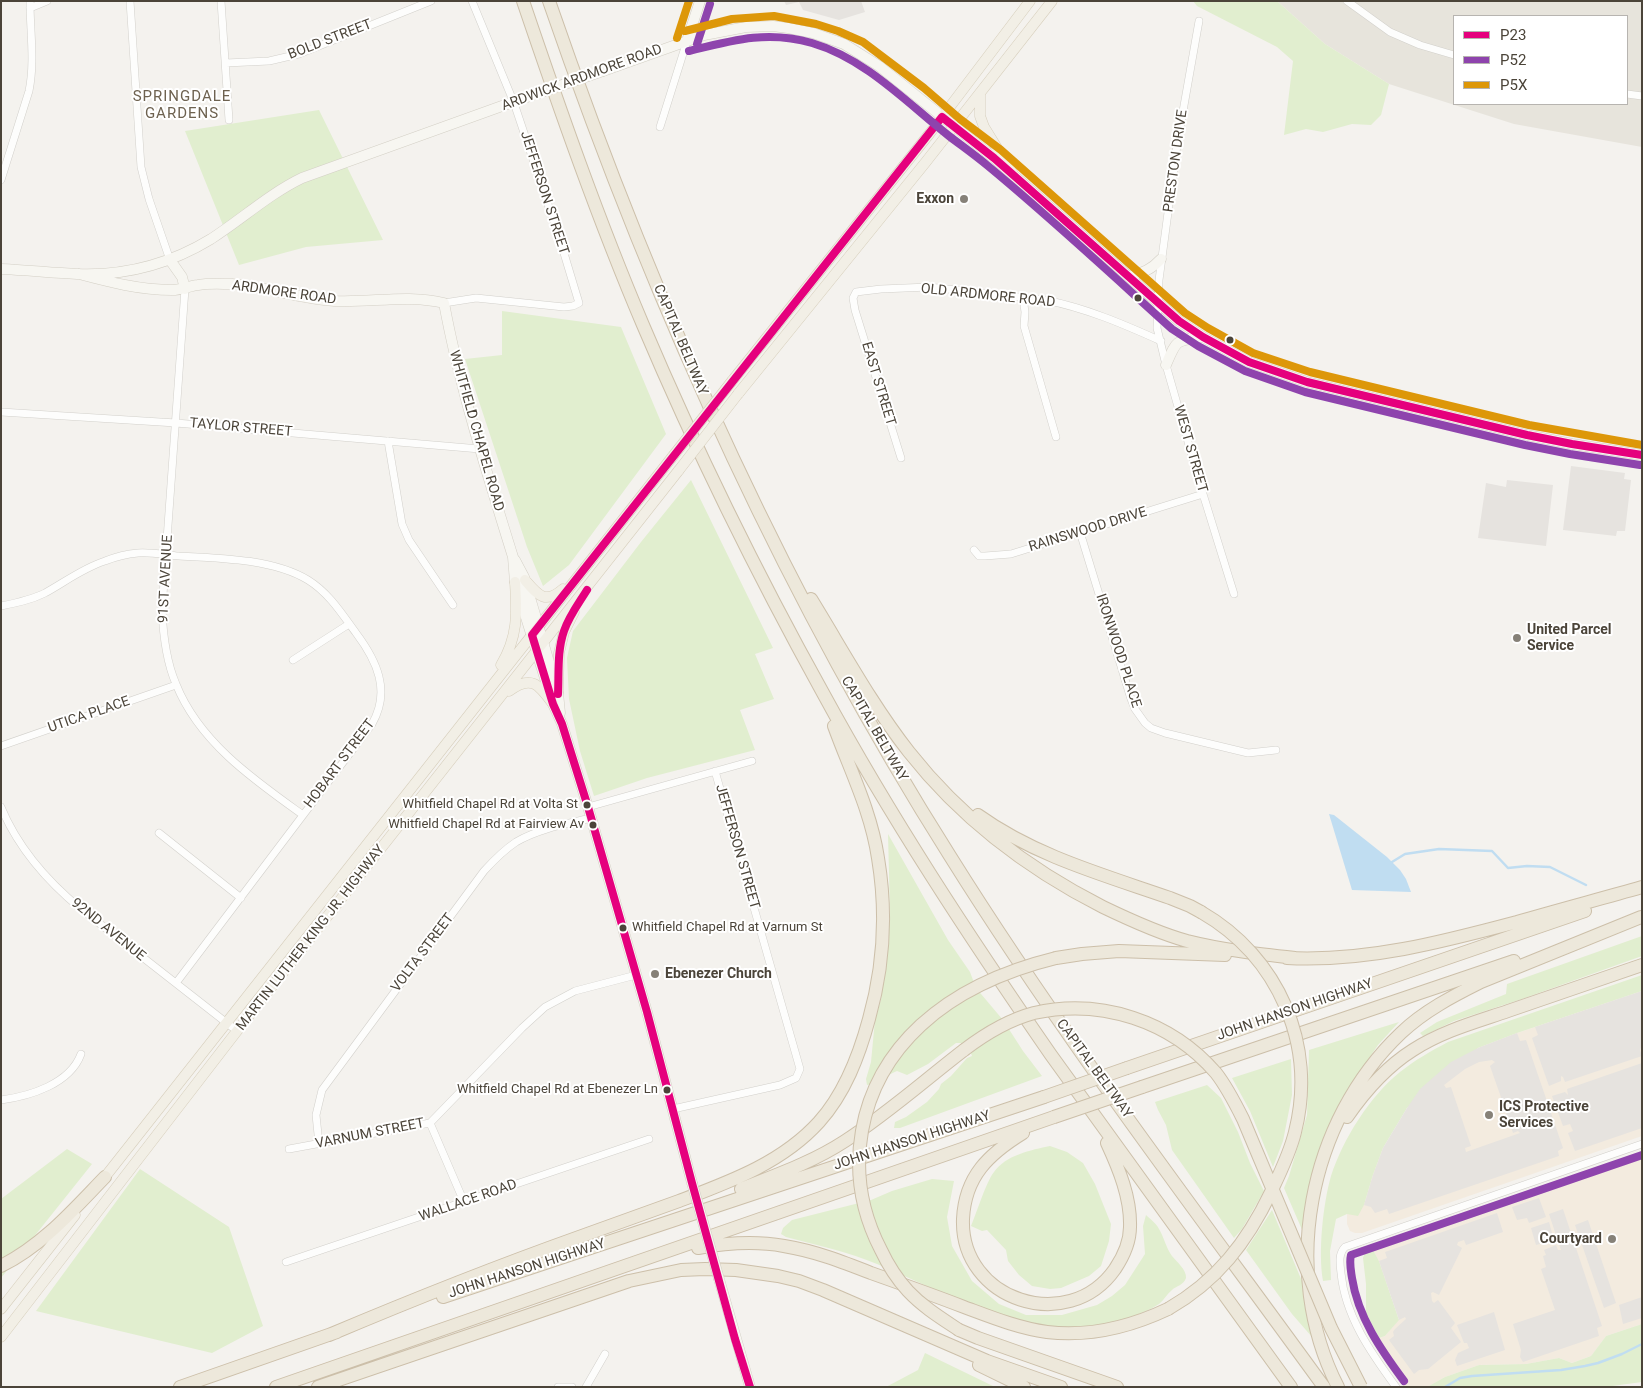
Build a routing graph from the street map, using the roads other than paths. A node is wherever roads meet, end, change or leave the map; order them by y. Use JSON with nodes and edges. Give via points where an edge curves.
{"nodes":[{"id":1,"x":47,"y":1,"type":"edge"},
{"id":2,"x":130,"y":1,"type":"edge"},
{"id":3,"x":220,"y":1,"type":"edge"},
{"id":4,"x":431,"y":1,"type":"edge"},
{"id":5,"x":472,"y":1,"type":"edge"},
{"id":6,"x":522,"y":1,"type":"edge"},
{"id":7,"x":549,"y":1,"type":"edge"},
{"id":8,"x":700,"y":1,"type":"edge"},
{"id":9,"x":1030,"y":1,"type":"edge"},
{"id":10,"x":1052,"y":1,"type":"edge"},
{"id":11,"x":1347,"y":1,"type":"edge"},
{"id":12,"x":30,"y":5,"type":"edge"},
{"id":13,"x":1199,"y":22,"type":"dead end"},
{"id":14,"x":686,"y":41,"type":"junction"},
{"id":15,"x":1453,"y":55,"type":"edge"},
{"id":16,"x":226,"y":63,"type":"junction"},
{"id":17,"x":980,"y":93,"type":"junction"},
{"id":18,"x":1628,"y":94,"type":"edge"},
{"id":19,"x":1642,"y":96,"type":"edge"},
{"id":20,"x":514,"y":103,"type":"junction"},
{"id":21,"x":942,"y":117,"type":"junction"},
{"id":22,"x":229,"y":120,"type":"dead end"},
{"id":23,"x":660,"y":126,"type":"dead end"},
{"id":24,"x":954,"y":127,"type":"junction"},
{"id":25,"x":4,"y":162,"type":"edge"},
{"id":26,"x":1013,"y":174,"type":"junction"},
{"id":27,"x":1,"y":180,"type":"edge"},
{"id":28,"x":1161,"y":259,"type":"junction"},
{"id":29,"x":170,"y":260,"type":"junction"},
{"id":30,"x":1,"y":269,"type":"edge"},
{"id":31,"x":78,"y":274,"type":"junction"},
{"id":32,"x":1129,"y":276,"type":"junction"},
{"id":33,"x":185,"y":289,"type":"junction"},
{"id":34,"x":1023,"y":298,"type":"junction"},
{"id":35,"x":578,"y":302,"type":"joint"},
{"id":36,"x":1158,"y":302,"type":"junction"},
{"id":37,"x":444,"y":303,"type":"junction"},
{"id":38,"x":856,"y":310,"type":"joint"},
{"id":39,"x":1203,"y":337,"type":"junction"},
{"id":40,"x":1161,"y":341,"type":"junction"},
{"id":41,"x":1166,"y":365,"type":"junction"},
{"id":42,"x":1,"y":412,"type":"edge"},
{"id":43,"x":176,"y":423,"type":"junction"},
{"id":44,"x":1056,"y":437,"type":"dead end"},
{"id":45,"x":388,"y":441,"type":"junction"},
{"id":46,"x":480,"y":449,"type":"junction"},
{"id":47,"x":1642,"y":455,"type":"edge"},
{"id":48,"x":901,"y":458,"type":"dead end"},
{"id":49,"x":1202,"y":494,"type":"junction"},
{"id":50,"x":754,"y":504,"type":"junction"},
{"id":51,"x":1080,"y":532,"type":"junction"},
{"id":52,"x":974,"y":550,"type":"dead end"},
{"id":53,"x":166,"y":555,"type":"junction"},
{"id":54,"x":580,"y":573,"type":"junction"},
{"id":55,"x":520,"y":581,"type":"junction"},
{"id":56,"x":590,"y":583,"type":"junction"},
{"id":57,"x":1234,"y":594,"type":"dead end"},
{"id":58,"x":454,"y":604,"type":"dead end"},
{"id":59,"x":1,"y":606,"type":"edge"},
{"id":60,"x":349,"y":624,"type":"junction"},
{"id":61,"x":539,"y":626,"type":"junction"},
{"id":62,"x":532,"y":635,"type":"junction"},
{"id":63,"x":543,"y":642,"type":"junction"},
{"id":64,"x":536,"y":651,"type":"junction"},
{"id":65,"x":293,"y":660,"type":"dead end"},
{"id":66,"x":176,"y":685,"type":"junction"},
{"id":67,"x":558,"y":693,"type":"junction"},
{"id":68,"x":486,"y":694,"type":"junction"},
{"id":69,"x":824,"y":695,"type":"junction"},
{"id":70,"x":502,"y":696,"type":"junction"},
{"id":71,"x":553,"y":704,"type":"junction"},
{"id":72,"x":562,"y":724,"type":"junction"},
{"id":73,"x":1,"y":746,"type":"edge"},
{"id":74,"x":1276,"y":750,"type":"dead end"},
{"id":75,"x":909,"y":752,"type":"junction"},
{"id":76,"x":752,"y":761,"type":"dead end"},
{"id":77,"x":715,"y":771,"type":"junction"},
{"id":78,"x":1,"y":807,"type":"edge"},
{"id":79,"x":588,"y":807,"type":"junction"},
{"id":80,"x":303,"y":815,"type":"junction"},
{"id":81,"x":591,"y":818,"type":"junction"},
{"id":82,"x":159,"y":833,"type":"dead end"},
{"id":83,"x":1642,"y":887,"type":"edge"},
{"id":84,"x":1642,"y":891,"type":"edge"},
{"id":85,"x":241,"y":898,"type":"junction"},
{"id":86,"x":1641,"y":917,"type":"edge"},
{"id":87,"x":1295,"y":958,"type":"junction"},
{"id":88,"x":1642,"y":965,"type":"edge"},
{"id":89,"x":636,"y":975,"type":"junction"},
{"id":90,"x":176,"y":983,"type":"junction"},
{"id":91,"x":227,"y":1023,"type":"junction"},
{"id":92,"x":238,"y":1032,"type":"junction"},
{"id":93,"x":81,"y":1054,"type":"dead end"},
{"id":94,"x":1,"y":1100,"type":"edge"},
{"id":95,"x":673,"y":1109,"type":"junction"},
{"id":96,"x":1090,"y":1110,"type":"junction"},
{"id":97,"x":1054,"y":1117,"type":"junction"},
{"id":98,"x":430,"y":1123,"type":"junction"},
{"id":99,"x":649,"y":1139,"type":"dead end"},
{"id":100,"x":319,"y":1144,"type":"junction"},
{"id":101,"x":1642,"y":1144,"type":"edge"},
{"id":102,"x":289,"y":1149,"type":"dead end"},
{"id":103,"x":1321,"y":1169,"type":"junction"},
{"id":104,"x":105,"y":1176,"type":"junction"},
{"id":105,"x":464,"y":1202,"type":"junction"},
{"id":106,"x":616,"y":1239,"type":"junction"},
{"id":107,"x":286,"y":1262,"type":"dead end"},
{"id":108,"x":1,"y":1266,"type":"edge"},
{"id":109,"x":580,"y":1280,"type":"junction"},
{"id":110,"x":855,"y":1304,"type":"junction"},
{"id":111,"x":1,"y":1308,"type":"edge"},
{"id":112,"x":484,"y":1331,"type":"junction"},
{"id":113,"x":329,"y":1335,"type":"junction"},
{"id":114,"x":1,"y":1336,"type":"edge"},
{"id":115,"x":605,"y":1354,"type":"dead end"},
{"id":116,"x":180,"y":1387,"type":"edge"},
{"id":117,"x":276,"y":1387,"type":"edge"},
{"id":118,"x":318,"y":1387,"type":"edge"},
{"id":119,"x":339,"y":1387,"type":"edge"},
{"id":120,"x":558,"y":1387,"type":"edge"},
{"id":121,"x":572,"y":1387,"type":"edge"},
{"id":122,"x":586,"y":1387,"type":"edge"},
{"id":123,"x":750,"y":1387,"type":"edge"},
{"id":124,"x":1024,"y":1387,"type":"edge"},
{"id":125,"x":1061,"y":1387,"type":"edge"},
{"id":126,"x":1116,"y":1387,"type":"edge"},
{"id":127,"x":1292,"y":1387,"type":"edge"},
{"id":128,"x":1324,"y":1387,"type":"edge"},
{"id":129,"x":1338,"y":1387,"type":"edge"},
{"id":130,"x":1361,"y":1387,"type":"edge"},
{"id":131,"x":1396,"y":1387,"type":"edge"}],
"edges":[{"from":1,"to":12,"type":"street"},
{"from":2,"to":29,"type":"street","via":[[141,167]]},
{"from":3,"to":16,"type":"street"},
{"from":4,"to":16,"type":"street","name":"BOLD STREET","via":[[299,54],[269,61]]},
{"from":5,"to":20,"type":"street","name":"JEFFERSON STREET"},
{"from":6,"to":69,"type":"highway","name":"CAPITAL BELTWAY","via":[[565,124],[643,325],[703,459]]},
{"from":7,"to":50,"type":"highway","name":"CAPITAL BELTWAY","via":[[641,248],[692,370]]},
{"from":8,"to":14,"type":"street"},
{"from":9,"to":21,"type":"main road","name":"MARTIN LUTHER KING JR. HIGHWAY"},
{"from":10,"to":17,"type":"main road","name":"MARTIN LUTHER KING JR. HIGHWAY"},
{"from":11,"to":15,"type":"street","via":[[1390,32]]},
{"from":12,"to":25,"type":"street","via":[[32,77]]},
{"from":13,"to":28,"type":"street","name":"PRESTON DRIVE"},
{"from":14,"to":20,"type":"street","name":"ARDWICK ARDMORE ROAD","bridge":true},
{"from":14,"to":21,"type":"street","name":"ARDWICK ARDMORE ROAD","via":[[746,27],[773,26],[813,33],[858,51]]},
{"from":14,"to":23,"type":"street"},
{"from":16,"to":22,"type":"street"},
{"from":17,"to":24,"type":"main road","name":"MARTIN LUTHER KING JR. HIGHWAY"},
{"from":17,"to":26,"type":"main road","via":[[980,116],[984,127]]},
{"from":18,"to":19,"type":"street"},
{"from":20,"to":29,"type":"street","name":"ARDWICK ARDMORE ROAD","via":[[302,178],[276,192],[213,238]]},
{"from":20,"to":35,"type":"street","name":"JEFFERSON STREET"},
{"from":21,"to":24,"type":"street","name":"ARDWICK ARDMORE ROAD"},
{"from":21,"to":54,"type":"main road","name":"MARTIN LUTHER KING JR. HIGHWAY","bridge":true},
{"from":24,"to":26,"type":"street","name":"ARDWICK ARDMORE ROAD"},
{"from":24,"to":56,"type":"main road","name":"MARTIN LUTHER KING JR. HIGHWAY","bridge":true},
{"from":25,"to":27,"type":"street"},
{"from":26,"to":32,"type":"street","name":"ARDWICK ARDMORE ROAD"},
{"from":28,"to":32,"type":"street","via":[[1153,268]]},
{"from":28,"to":36,"type":"street","name":"PRESTON DRIVE"},
{"from":29,"to":31,"type":"street","name":"ARDWICK ARDMORE ROAD","via":[[127,272]]},
{"from":29,"to":33,"type":"street","via":[[182,277]]},
{"from":30,"to":31,"type":"street","name":"ARDWICK ARDMORE ROAD"},
{"from":31,"to":33,"type":"street","name":"ARDMORE ROAD","via":[[152,289]]},
{"from":32,"to":36,"type":"street","name":"ARDWICK ARDMORE ROAD"},
{"from":33,"to":37,"type":"street","name":"ARDMORE ROAD","via":[[204,284],[231,284],[333,301],[413,298]]},
{"from":33,"to":43,"type":"street","name":"91ST AVENUE"},
{"from":34,"to":38,"type":"street","name":"OLD ARDMORE ROAD","via":[[929,287],[881,289],[856,292],[853,298]]},
{"from":34,"to":40,"type":"street","name":"OLD ARDMORE ROAD","via":[[1080,309]]},
{"from":34,"to":44,"type":"street","via":[[1024,326]]},
{"from":35,"to":37,"type":"street","name":"ARDMORE ROAD","via":[[564,307],[476,298]]},
{"from":36,"to":39,"type":"street","name":"ARDWICK ARDMORE ROAD"},
{"from":36,"to":40,"type":"street","name":"WEST STREET"},
{"from":37,"to":46,"type":"street","name":"WHITFIELD CHAPEL ROAD","via":[[450,339]]},
{"from":38,"to":48,"type":"street","name":"EAST STREET"},
{"from":39,"to":41,"type":"street","via":[[1175,344]]},
{"from":39,"to":47,"type":"street","name":"ARDWICK ARDMORE ROAD","via":[[1249,362],[1307,382],[1527,435]]},
{"from":40,"to":41,"type":"street","name":"WEST STREET"},
{"from":41,"to":49,"type":"street","name":"WEST STREET"},
{"from":42,"to":43,"type":"street","name":"TAYLOR STREET"},
{"from":43,"to":45,"type":"street","name":"TAYLOR STREET"},
{"from":43,"to":53,"type":"street","name":"91ST AVENUE"},
{"from":45,"to":46,"type":"street","name":"TAYLOR STREET"},
{"from":45,"to":58,"type":"street","via":[[402,524],[409,540]]},
{"from":46,"to":55,"type":"street","name":"WHITFIELD CHAPEL ROAD"},
{"from":49,"to":51,"type":"street","name":"RAINSWOOD DRIVE"},
{"from":49,"to":57,"type":"street","name":"WEST STREET"},
{"from":50,"to":75,"type":"highway","via":[[866,689]]},
{"from":50,"to":128,"type":"highway","name":"CAPITAL BELTWAY","via":[[865,716],[955,865],[1071,1038]]},
{"from":51,"to":52,"type":"street","name":"RAINSWOOD DRIVE","via":[[1011,554],[979,556]]},
{"from":51,"to":74,"type":"street","name":"IRONWOOD PLACE","via":[[1131,699],[1145,723],[1165,734],[1248,753]]},
{"from":53,"to":59,"type":"street","name":"HOBART STREET","via":[[139,553],[104,561],[37,596]]},
{"from":53,"to":60,"type":"street","name":"HOBART STREET","via":[[256,563],[286,570],[323,592]]},
{"from":53,"to":66,"type":"street","name":"91ST AVENUE","via":[[163,625]]},
{"from":54,"to":55,"type":"main road","via":[[558,593],[547,597],[537,594]]},
{"from":54,"to":61,"type":"main road","name":"MARTIN LUTHER KING JR. HIGHWAY"},
{"from":55,"to":61,"type":"street","name":"WHITFIELD CHAPEL ROAD"},
{"from":55,"to":62,"type":"street","name":"WHITFIELD CHAPEL ROAD"},
{"from":55,"to":68,"type":"main road","via":[[513,641]]},
{"from":56,"to":63,"type":"main road","name":"MARTIN LUTHER KING JR. HIGHWAY"},
{"from":56,"to":67,"type":"main road","via":[[564,632],[559,653]]},
{"from":60,"to":65,"type":"street"},
{"from":60,"to":80,"type":"street","name":"HOBART STREET","via":[[375,664],[381,703],[367,732]]},
{"from":61,"to":62,"type":"main road","name":"MARTIN LUTHER KING JR. HIGHWAY"},
{"from":61,"to":63,"type":"street","name":"WHITFIELD CHAPEL ROAD"},
{"from":62,"to":64,"type":"street","name":"WHITFIELD CHAPEL ROAD"},
{"from":62,"to":68,"type":"main road","name":"MARTIN LUTHER KING JR. HIGHWAY"},
{"from":63,"to":64,"type":"main road","name":"MARTIN LUTHER KING JR. HIGHWAY"},
{"from":63,"to":67,"type":"street","name":"WHITFIELD CHAPEL ROAD"},
{"from":64,"to":70,"type":"main road","name":"MARTIN LUTHER KING JR. HIGHWAY"},
{"from":64,"to":71,"type":"street","name":"WHITFIELD CHAPEL ROAD"},
{"from":66,"to":73,"type":"street","name":"UTICA PLACE"},
{"from":66,"to":80,"type":"street","name":"91ST AVENUE","via":[[193,715],[219,748]]},
{"from":67,"to":72,"type":"street","name":"WHITFIELD CHAPEL ROAD"},
{"from":68,"to":91,"type":"main road","name":"MARTIN LUTHER KING JR. HIGHWAY"},
{"from":69,"to":96,"type":"highway","name":"CAPITAL BELTWAY","via":[[958,916]]},
{"from":69,"to":113,"type":"highway","via":[[870,820],[881,880],[884,928],[879,979],[866,1031],[848,1078],[820,1121],[787,1150],[739,1177],[517,1259]]},
{"from":70,"to":71,"type":"main road","via":[[516,686],[536,684]]},
{"from":70,"to":92,"type":"main road","name":"MARTIN LUTHER KING JR. HIGHWAY"},
{"from":71,"to":72,"type":"street","name":"WHITFIELD CHAPEL ROAD"},
{"from":72,"to":79,"type":"street","name":"WHITFIELD CHAPEL ROAD"},
{"from":75,"to":87,"type":"highway","via":[[943,793],[981,827],[1079,894],[1143,926],[1185,940],[1218,948]]},
{"from":75,"to":109,"type":"highway","bridge":true,"via":[[967,807],[1013,838],[1061,860],[1190,906],[1232,933],[1265,969],[1287,1008],[1297,1044],[1300,1104],[1286,1158],[1250,1231],[1221,1268],[1188,1298],[1133,1324],[1111,1330],[1070,1333],[1047,1332],[1007,1323],[821,1254],[783,1246],[744,1242],[720,1244],[676,1252]]},
{"from":76,"to":77,"type":"street"},
{"from":77,"to":79,"type":"street"},
{"from":77,"to":95,"type":"street","name":"JEFFERSON STREET","via":[[800,1072],[786,1083]]},
{"from":78,"to":90,"type":"street","name":"92ND AVENUE","via":[[24,850],[58,889]]},
{"from":79,"to":81,"type":"street","name":"WHITFIELD CHAPEL ROAD"},
{"from":80,"to":85,"type":"street","name":"HOBART STREET"},
{"from":81,"to":89,"type":"street","name":"WHITFIELD CHAPEL ROAD"},
{"from":81,"to":100,"type":"street","name":"VOLTA STREET","via":[[526,837],[509,847],[484,871],[322,1090],[316,1116]]},
{"from":82,"to":85,"type":"street"},
{"from":83,"to":87,"type":"highway","via":[[1430,944],[1356,956]]},
{"from":84,"to":106,"type":"highway","name":"JOHN HANSON HIGHWAY","bridge":true,"via":[[1044,1097]]},
{"from":85,"to":90,"type":"street","name":"HOBART STREET"},
{"from":86,"to":97,"type":"highway","name":"JOHN HANSON HIGHWAY","bridge":true},
{"from":86,"to":103,"type":"highway","via":[[1481,982],[1402,1031],[1360,1081],[1340,1115]]},
{"from":87,"to":126,"type":"highway","bridge":true,"via":[[1119,951],[1056,958],[1017,970],[983,984],[921,1024],[881,1074],[871,1096],[858,1156],[863,1202],[875,1238],[894,1274],[908,1291],[959,1330]]},
{"from":88,"to":103,"type":"highway","via":[[1452,1030],[1411,1051],[1382,1074],[1356,1103]]},
{"from":89,"to":95,"type":"street","name":"WHITFIELD CHAPEL ROAD"},
{"from":89,"to":98,"type":"street","name":"VARNUM STREET","via":[[575,991],[545,1007]]},
{"from":90,"to":91,"type":"street","name":"92ND AVENUE"},
{"from":91,"to":92,"type":"street","name":"92ND AVENUE"},
{"from":91,"to":104,"type":"main road","name":"MARTIN LUTHER KING JR. HIGHWAY"},
{"from":92,"to":114,"type":"main road","name":"MARTIN LUTHER KING JR. HIGHWAY"},
{"from":93,"to":94,"type":"street","via":[[74,1068],[54,1083]]},
{"from":95,"to":123,"type":"street","name":"WHITFIELD CHAPEL ROAD","bridge":true},
{"from":96,"to":97,"type":"highway","via":[[1113,1156],[1126,1196],[1130,1220],[1127,1246],[1120,1262],[1097,1288],[1068,1302],[1039,1304],[1005,1293],[987,1280],[970,1255],[965,1241],[963,1206],[974,1176],[990,1156]]},
{"from":96,"to":127,"type":"highway","name":"CAPITAL BELTWAY"},
{"from":97,"to":109,"type":"highway","name":"JOHN HANSON HIGHWAY"},
{"from":98,"to":100,"type":"street","name":"VARNUM STREET"},
{"from":98,"to":105,"type":"street"},
{"from":99,"to":105,"type":"street","name":"WALLACE ROAD"},
{"from":100,"to":102,"type":"street","name":"VARNUM STREET"},
{"from":101,"to":131,"type":"street","via":[[1342,1250],[1340,1265],[1352,1318]]},
{"from":103,"to":129,"type":"highway","via":[[1310,1214],[1308,1271],[1317,1330]]},
{"from":104,"to":108,"type":"highway","via":[[41,1241]]},
{"from":104,"to":111,"type":"main road","name":"MARTIN LUTHER KING JR. HIGHWAY"},
{"from":105,"to":107,"type":"street","name":"WALLACE ROAD"},
{"from":106,"to":113,"type":"highway","name":"JOHN HANSON HIGHWAY"},
{"from":106,"to":130,"type":"highway","bridge":true,"via":[[823,1154],[864,1128],[992,1030],[1026,1016],[1059,1009],[1114,1012],[1164,1031],[1185,1044],[1217,1074],[1243,1119],[1327,1320]]},
{"from":109,"to":117,"type":"highway","name":"JOHN HANSON HIGHWAY"},
{"from":110,"to":112,"type":"highway","via":[[778,1276],[736,1270],[681,1270],[629,1281]]},
{"from":110,"to":124,"type":"highway"},
{"from":110,"to":125,"type":"highway","via":[[987,1361]]},
{"from":112,"to":118,"type":"highway"},
{"from":112,"to":119,"type":"highway"},
{"from":113,"to":116,"type":"highway","name":"JOHN HANSON HIGHWAY"},
{"from":115,"to":122,"type":"street"},
{"from":120,"to":121,"type":"street"}]}
